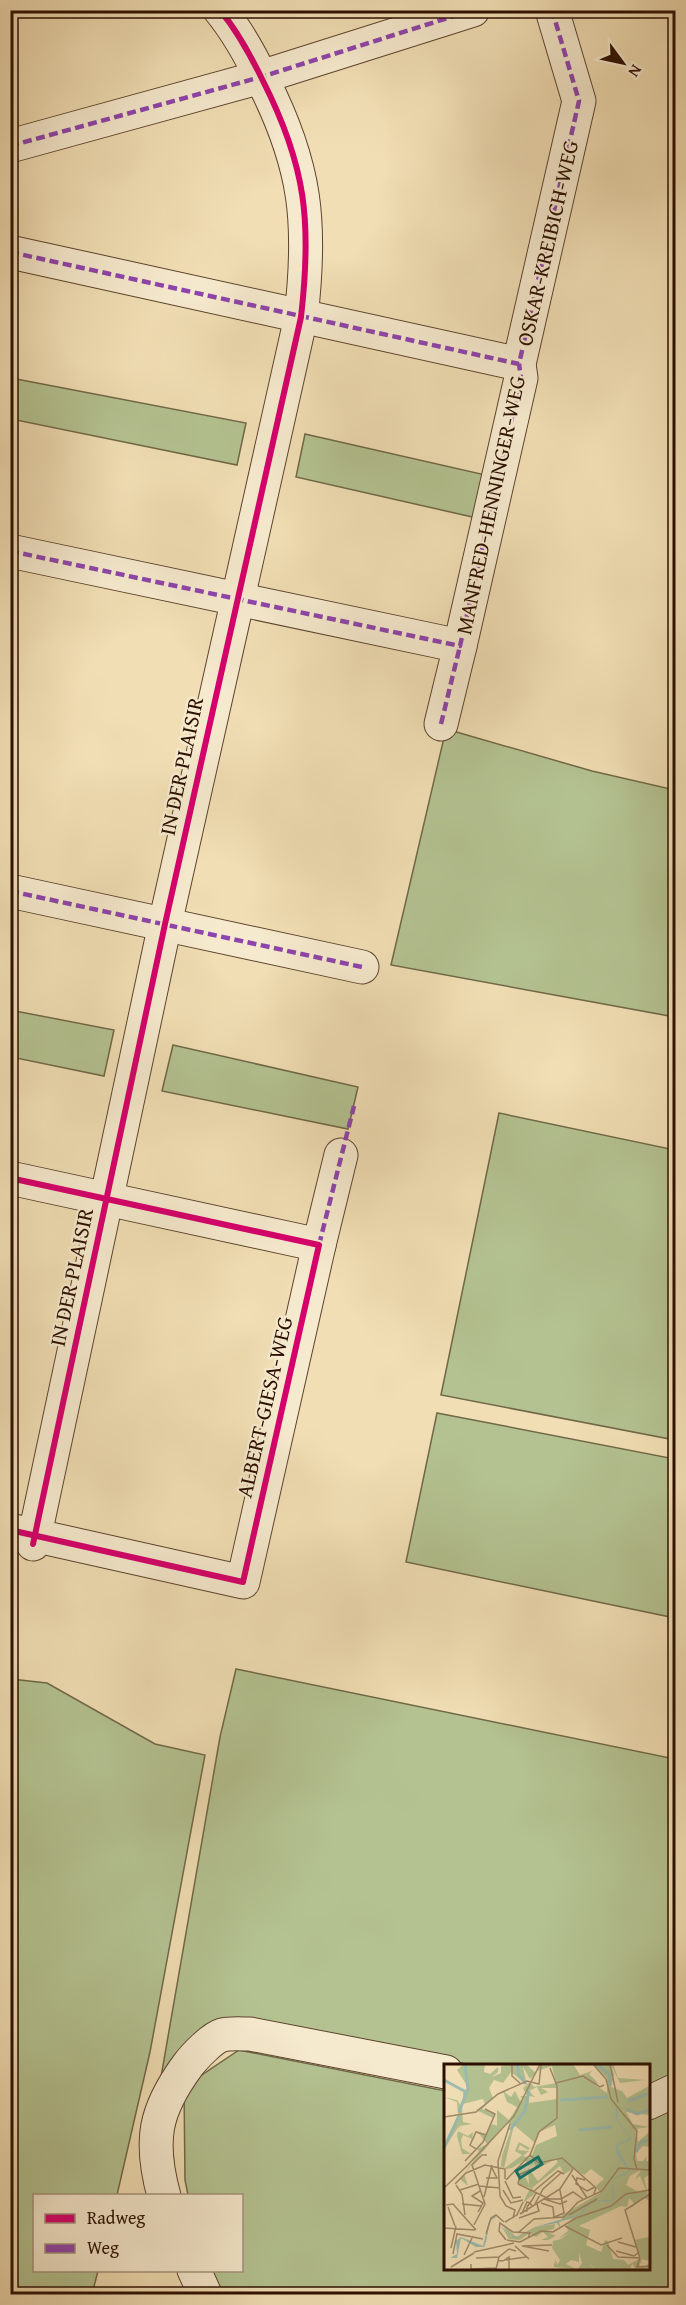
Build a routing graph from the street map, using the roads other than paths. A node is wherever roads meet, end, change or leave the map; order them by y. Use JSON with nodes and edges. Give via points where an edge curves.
{"nodes":[{"id":1,"x":220,"y":10,"type":"edge"},
{"id":2,"x":473,"y":10,"type":"edge"},
{"id":3,"x":552,"y":10,"type":"edge"},
{"id":4,"x":261,"y":77,"type":"junction"},
{"id":5,"x":10,"y":146,"type":"edge"},
{"id":6,"x":10,"y":252,"type":"edge"},
{"id":7,"x":301,"y":317,"type":"junction"},
{"id":8,"x":519,"y":364,"type":"junction"},
{"id":9,"x":10,"y":551,"type":"edge"},
{"id":10,"x":238,"y":598,"type":"junction"},
{"id":11,"x":460,"y":646,"type":"junction"},
{"id":12,"x":441,"y":724,"type":"dead end"},
{"id":13,"x":10,"y":891,"type":"edge"},
{"id":14,"x":165,"y":924,"type":"junction"},
{"id":15,"x":362,"y":967,"type":"dead end"},
{"id":16,"x":341,"y":1155,"type":"dead end"},
{"id":17,"x":10,"y":1178,"type":"edge"},
{"id":18,"x":106,"y":1200,"type":"junction"},
{"id":19,"x":319,"y":1245,"type":"junction"},
{"id":20,"x":26,"y":1537,"type":"edge"},
{"id":21,"x":444,"y":2072,"type":"edge"},
{"id":22,"x":675,"y":2090,"type":"edge"},
{"id":23,"x":650,"y":2102,"type":"edge"},
{"id":24,"x":163,"y":2194,"type":"edge"},
{"id":25,"x":194,"y":2272,"type":"edge"},
{"id":26,"x":205,"y":2295,"type":"edge"}],
"edges":[{"from":1,"to":4,"type":"street","name":"IN DER PLAISIR"},
{"from":2,"to":4,"type":"street"},
{"from":3,"to":8,"type":"street","name":"OSKAR-KREIBICH-WEG","via":[[579,101]]},
{"from":4,"to":5,"type":"street"},
{"from":4,"to":7,"type":"street","name":"IN DER PLAISIR","via":[[280,114],[302,184],[306,253]]},
{"from":6,"to":7,"type":"street","name":"OSKAR-KREIBICH-WEG"},
{"from":7,"to":8,"type":"street","name":"OSKAR-KREIBICH-WEG"},
{"from":7,"to":10,"type":"street","name":"IN DER PLAISIR"},
{"from":8,"to":11,"type":"street","name":"MANFRED-HENNINGER-WEG","via":[[521,378]]},
{"from":9,"to":10,"type":"street","name":"MANFRED-HENNINGER-WEG"},
{"from":10,"to":11,"type":"street","name":"MANFRED-HENNINGER-WEG"},
{"from":10,"to":14,"type":"street","name":"IN DER PLAISIR"},
{"from":11,"to":12,"type":"street","name":"MANFRED-HENNINGER-WEG"},
{"from":13,"to":14,"type":"street"},
{"from":14,"to":15,"type":"street"},
{"from":14,"to":18,"type":"street","name":"IN DER PLAISIR"},
{"from":16,"to":19,"type":"street","name":"ALBERT-GIESA-WEG"},
{"from":17,"to":18,"type":"street"},
{"from":18,"to":19,"type":"street"},
{"from":18,"to":20,"type":"street","name":"IN DER PLAISIR"},
{"from":19,"to":20,"type":"street","name":"ALBERT-GIESA-WEG","via":[[243,1582]]},
{"from":21,"to":24,"type":"street","via":[[250,2034],[221,2035],[195,2056],[163,2104],[156,2148]]},
{"from":22,"to":23,"type":"street"},
{"from":25,"to":26,"type":"street"}]}
